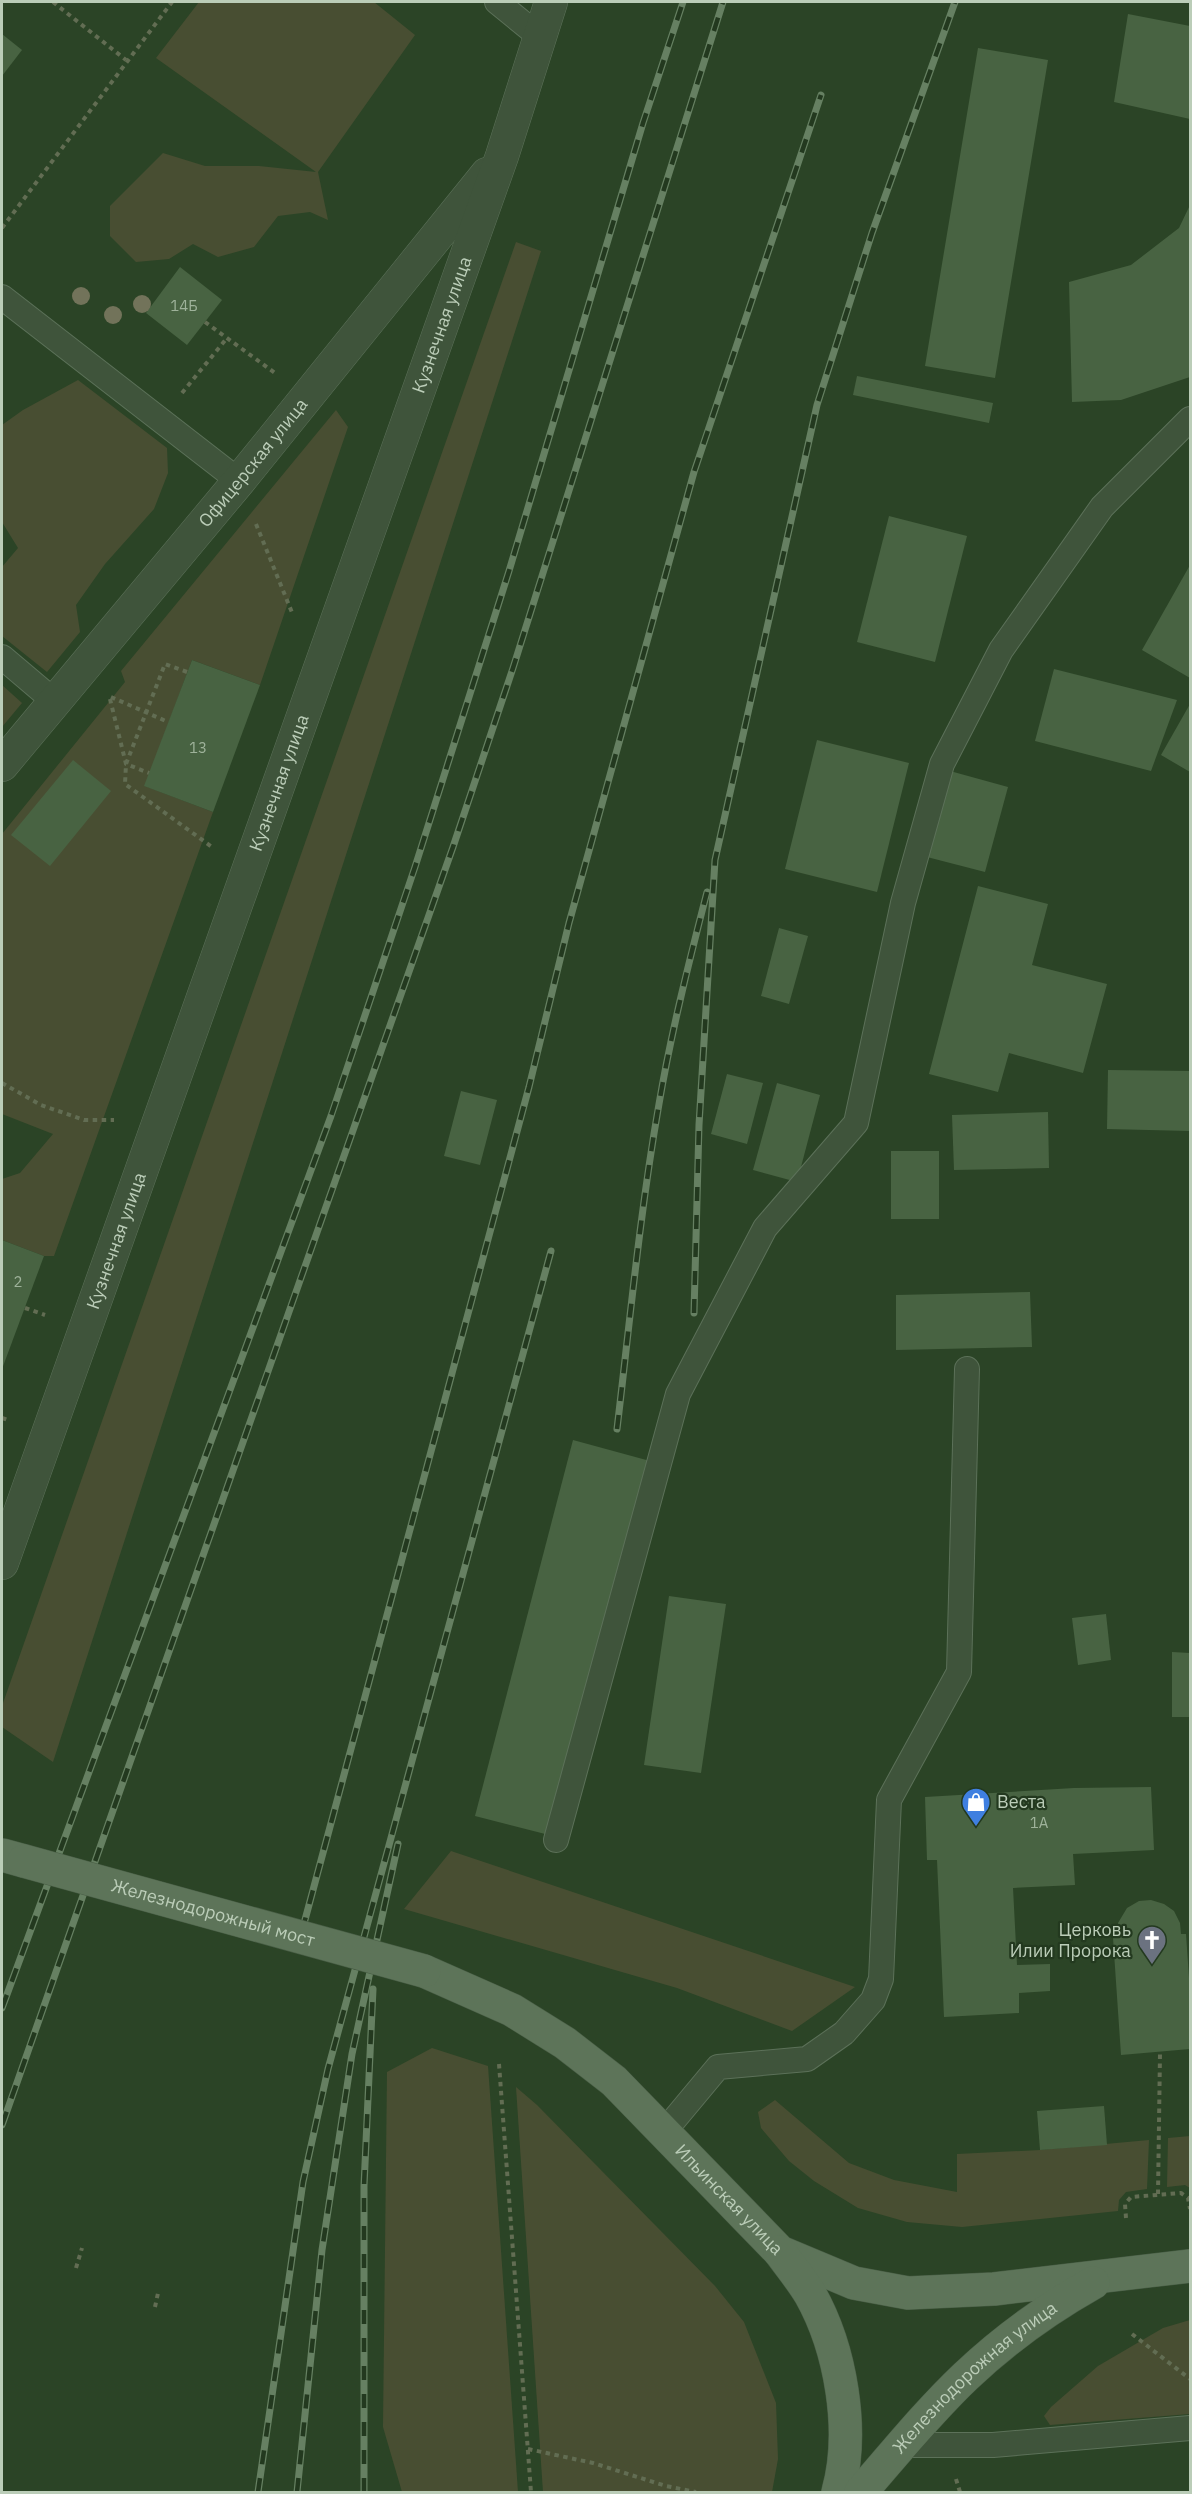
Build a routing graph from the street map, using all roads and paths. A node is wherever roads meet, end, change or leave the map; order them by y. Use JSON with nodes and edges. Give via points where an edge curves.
{"nodes":[{"id":1,"x":53,"y":2,"type":"edge"},
{"id":2,"x":172,"y":2,"type":"edge"},
{"id":3,"x":497,"y":2,"type":"edge"},
{"id":4,"x":551,"y":2,"type":"edge"},
{"id":5,"x":540,"y":37,"type":"junction"},
{"id":6,"x":126,"y":60,"type":"junction"},
{"id":7,"x":502,"y":156,"type":"junction"},
{"id":8,"x":2,"y":228,"type":"edge"},
{"id":9,"x":2,"y":297,"type":"edge"},
{"id":10,"x":205,"y":322,"type":"dead end"},
{"id":11,"x":227,"y":338,"type":"junction"},
{"id":12,"x":280,"y":377,"type":"dead end"},
{"id":13,"x":161,"y":419,"type":"junction"},
{"id":14,"x":1191,"y":419,"type":"edge"},
{"id":15,"x":239,"y":481,"type":"junction"},
{"id":16,"x":293,"y":615,"type":"dead end"},
{"id":17,"x":2,"y":657,"type":"edge"},
{"id":18,"x":186,"y":672,"type":"dead end"},
{"id":19,"x":109,"y":696,"type":"dead end"},
{"id":20,"x":54,"y":700,"type":"junction"},
{"id":21,"x":153,"y":716,"type":"dead end"},
{"id":22,"x":168,"y":722,"type":"dead end"},
{"id":23,"x":126,"y":764,"type":"junction"},
{"id":24,"x":2,"y":765,"type":"edge"},
{"id":25,"x":149,"y":773,"type":"dead end"},
{"id":26,"x":212,"y":847,"type":"dead end"},
{"id":27,"x":2,"y":1083,"type":"edge"},
{"id":28,"x":114,"y":1120,"type":"dead end"},
{"id":29,"x":25,"y":1308,"type":"dead end"},
{"id":30,"x":45,"y":1315,"type":"dead end"},
{"id":31,"x":967,"y":1369,"type":"dead end"},
{"id":32,"x":2,"y":1418,"type":"edge"},
{"id":33,"x":8,"y":1420,"type":"dead end"},
{"id":34,"x":2,"y":1563,"type":"edge"},
{"id":35,"x":556,"y":1840,"type":"dead end"},
{"id":36,"x":2,"y":1855,"type":"edge"},
{"id":37,"x":424,"y":1971,"type":"joint"},
{"id":38,"x":1160,"y":2052,"type":"dead end"},
{"id":39,"x":499,"y":2064,"type":"dead end"},
{"id":40,"x":663,"y":2133,"type":"junction"},
{"id":41,"x":1158,"y":2194,"type":"junction"},
{"id":42,"x":1190,"y":2209,"type":"edge"},
{"id":43,"x":1126,"y":2218,"type":"dead end"},
{"id":44,"x":82,"y":2248,"type":"dead end"},
{"id":45,"x":780,"y":2252,"type":"junction"},
{"id":46,"x":1191,"y":2266,"type":"edge"},
{"id":47,"x":76,"y":2268,"type":"dead end"},
{"id":48,"x":1102,"y":2278,"type":"junction"},
{"id":49,"x":159,"y":2292,"type":"dead end"},
{"id":50,"x":156,"y":2307,"type":"dead end"},
{"id":51,"x":1132,"y":2334,"type":"dead end"},
{"id":52,"x":1191,"y":2379,"type":"edge"},
{"id":53,"x":1191,"y":2428,"type":"edge"},
{"id":54,"x":902,"y":2445,"type":"junction"},
{"id":55,"x":528,"y":2449,"type":"junction"},
{"id":56,"x":531,"y":2493,"type":"edge"},
{"id":57,"x":696,"y":2493,"type":"edge"},
{"id":58,"x":838,"y":2493,"type":"edge"},
{"id":59,"x":861,"y":2493,"type":"edge"}],
"edges":[{"from":1,"to":6,"type":"path"},
{"from":2,"to":6,"type":"path"},
{"from":3,"to":5,"type":"lane"},
{"from":4,"to":5,"type":"street","name":"Кузнечная улица"},
{"from":5,"to":7,"type":"street","name":"Кузнечная улица"},
{"from":6,"to":8,"type":"path"},
{"from":7,"to":15,"type":"street","name":"Офицерская улица"},
{"from":7,"to":34,"type":"street","name":"Кузнечная улица"},
{"from":9,"to":13,"type":"lane"},
{"from":10,"to":11,"type":"path"},
{"from":11,"to":12,"type":"path"},
{"from":11,"to":13,"type":"path"},
{"from":13,"to":15,"type":"lane"},
{"from":14,"to":35,"type":"lane","via":[[1102,507],[1001,650],[942,764],[903,903],[856,1123],[765,1228],[678,1394]]},
{"from":15,"to":16,"type":"path"},
{"from":15,"to":20,"type":"street","name":"Офицерская улица"},
{"from":17,"to":20,"type":"lane"},
{"from":18,"to":23,"type":"path","via":[[165,664]]},
{"from":19,"to":23,"type":"path"},
{"from":20,"to":24,"type":"street","name":"Офицерская улица"},
{"from":21,"to":22,"type":"path"},
{"from":23,"to":25,"type":"path"},
{"from":23,"to":26,"type":"path","via":[[125,784]]},
{"from":27,"to":28,"type":"path","via":[[41,1105],[84,1120]]},
{"from":29,"to":30,"type":"path"},
{"from":31,"to":40,"type":"lane","via":[[959,1672],[889,1800],[881,1979],[873,2000],[844,2033],[807,2059],[718,2067]]},
{"from":32,"to":33,"type":"path"},
{"from":36,"to":37,"type":"main road","name":"Железнодорожный мост","bridge":true},
{"from":37,"to":40,"type":"main road","name":"Ильинская улица","via":[[512,2010],[565,2043],[614,2081]]},
{"from":38,"to":41,"type":"path"},
{"from":39,"to":55,"type":"path"},
{"from":40,"to":45,"type":"main road","name":"Ильинская улица"},
{"from":41,"to":42,"type":"path","via":[[1181,2193],[1188,2198]]},
{"from":41,"to":43,"type":"path","via":[[1131,2197],[1125,2204]]},
{"from":44,"to":47,"type":"path"},
{"from":45,"to":48,"type":"main road","name":"Ильинская улица","via":[[854,2283],[908,2293]]},
{"from":45,"to":58,"type":"main road","via":[[810,2294],[841,2382],[845,2426]]},
{"from":46,"to":48,"type":"main road","name":"Ильинская улица"},
{"from":48,"to":54,"type":"main road","name":"Железнодорожная улица","via":[[1020,2330],[967,2375]]},
{"from":49,"to":50,"type":"path"},
{"from":51,"to":52,"type":"path"},
{"from":53,"to":54,"type":"lane","via":[[993,2445]]},
{"from":54,"to":59,"type":"main road","name":"Железнодорожная улица"},
{"from":55,"to":56,"type":"path"},
{"from":55,"to":57,"type":"path"}]}
